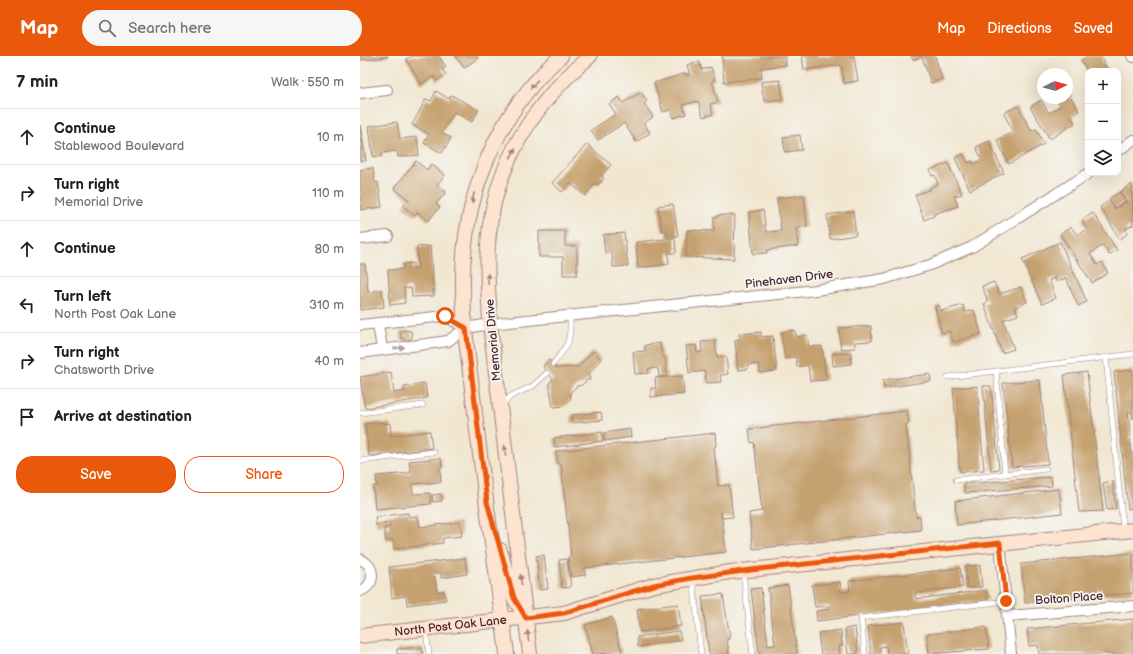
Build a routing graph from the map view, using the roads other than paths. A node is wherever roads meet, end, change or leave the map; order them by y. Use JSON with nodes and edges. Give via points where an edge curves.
{"nodes":[{"id":1,"x":561,"y":56,"type":"edge"},
{"id":2,"x":590,"y":56,"type":"edge"},
{"id":3,"x":387,"y":90,"type":"dead end"},
{"id":4,"x":360,"y":93,"type":"edge"},
{"id":5,"x":1133,"y":140,"type":"edge"},
{"id":6,"x":1121,"y":149,"type":"edge"},
{"id":7,"x":1085,"y":175,"type":"edge"},
{"id":8,"x":388,"y":236,"type":"dead end"},
{"id":9,"x":360,"y":239,"type":"edge"},
{"id":10,"x":570,"y":315,"type":"junction"},
{"id":11,"x":378,"y":324,"type":"junction"},
{"id":12,"x":490,"y":324,"type":"junction"},
{"id":13,"x":360,"y":325,"type":"edge"},
{"id":14,"x":466,"y":328,"type":"junction"},
{"id":15,"x":382,"y":350,"type":"junction"},
{"id":16,"x":360,"y":353,"type":"edge"},
{"id":17,"x":1133,"y":354,"type":"edge"},
{"id":18,"x":1106,"y":357,"type":"junction"},
{"id":19,"x":554,"y":364,"type":"dead end"},
{"id":20,"x":996,"y":371,"type":"junction"},
{"id":21,"x":547,"y":373,"type":"dead end"},
{"id":22,"x":948,"y":377,"type":"dead end"},
{"id":23,"x":423,"y":405,"type":"dead end"},
{"id":24,"x":500,"y":407,"type":"junction"},
{"id":25,"x":360,"y":413,"type":"edge"},
{"id":26,"x":434,"y":452,"type":"dead end"},
{"id":27,"x":360,"y":461,"type":"edge"},
{"id":28,"x":1046,"y":469,"type":"dead end"},
{"id":29,"x":1005,"y":474,"type":"junction"},
{"id":30,"x":956,"y":480,"type":"dead end"},
{"id":31,"x":487,"y":502,"type":"junction"},
{"id":32,"x":1128,"y":530,"type":"edge"},
{"id":33,"x":1000,"y":543,"type":"junction"},
{"id":34,"x":360,"y":559,"type":"edge"},
{"id":35,"x":743,"y":571,"type":"junction"},
{"id":36,"x":692,"y":578,"type":"junction"},
{"id":37,"x":360,"y":591,"type":"edge"},
{"id":38,"x":1006,"y":601,"type":"junction"},
{"id":39,"x":1133,"y":606,"type":"edge"},
{"id":40,"x":1008,"y":616,"type":"junction"},
{"id":41,"x":526,"y":618,"type":"junction"},
{"id":42,"x":503,"y":620,"type":"junction"},
{"id":43,"x":426,"y":629,"type":"junction"},
{"id":44,"x":360,"y":636,"type":"edge"},
{"id":45,"x":429,"y":654,"type":"edge"},
{"id":46,"x":507,"y":654,"type":"edge"},
{"id":47,"x":530,"y":654,"type":"edge"},
{"id":48,"x":701,"y":654,"type":"edge"},
{"id":49,"x":753,"y":654,"type":"edge"},
{"id":50,"x":865,"y":654,"type":"edge"},
{"id":51,"x":1011,"y":654,"type":"edge"}],
"edges":[{"from":1,"to":14,"type":"main road","name":"Memorial Drive","one_way":true,"via":[[521,101],[502,130],[474,192],[467,226],[462,285]]},
{"from":12,"to":2,"type":"main road","name":"Memorial Drive","one_way":true,"via":[[488,244],[498,188],[527,125],[545,100]]},
{"from":3,"to":4,"type":"street"},
{"from":5,"to":6,"type":"street"},
{"from":7,"to":10,"type":"street","name":"Pinehaven Drive","via":[[972,247],[930,265],[884,279],[816,290]]},
{"from":8,"to":9,"type":"street"},
{"from":10,"to":12,"type":"street","name":"Pinehaven Drive"},
{"from":10,"to":19,"type":"lane","via":[[571,337]]},
{"from":11,"to":13,"type":"street"},
{"from":11,"to":14,"type":"street","via":[[445,316]]},
{"from":11,"to":15,"type":"street"},
{"from":12,"to":14,"type":"street","name":"Pinehaven Drive"},
{"from":12,"to":24,"type":"main road","name":"Memorial Drive"},
{"from":15,"to":14,"type":"street","one_way":true,"via":[[448,341]]},
{"from":14,"to":31,"type":"main road","name":"Memorial Drive"},
{"from":15,"to":16,"type":"street"},
{"from":17,"to":18,"type":"lane"},
{"from":18,"to":20,"type":"lane"},
{"from":18,"to":32,"type":"lane"},
{"from":20,"to":22,"type":"lane"},
{"from":20,"to":29,"type":"lane"},
{"from":21,"to":24,"type":"lane","via":[[533,386],[510,396]]},
{"from":23,"to":25,"type":"lane"},
{"from":41,"to":24,"type":"main road","name":"Memorial Drive","one_way":true},
{"from":26,"to":27,"type":"lane"},
{"from":28,"to":29,"type":"lane"},
{"from":29,"to":30,"type":"lane"},
{"from":31,"to":41,"type":"main road","via":[[514,598]]},
{"from":31,"to":42,"type":"main road","name":"Memorial Drive"},
{"from":32,"to":33,"type":"main road","name":"North Post Oak Lane"},
{"from":33,"to":35,"type":"main road","name":"North Post Oak Lane"},
{"from":33,"to":38,"type":"street"},
{"from":34,"to":37,"type":"street","via":[[368,565],[372,574],[370,584]]},
{"from":35,"to":36,"type":"main road","name":"North Post Oak Lane"},
{"from":35,"to":49,"type":"lane"},
{"from":36,"to":41,"type":"main road","name":"North Post Oak Lane","via":[[654,585],[564,613]]},
{"from":36,"to":48,"type":"lane"},
{"from":38,"to":40,"type":"street"},
{"from":38,"to":50,"type":"lane","via":[[861,618]]},
{"from":39,"to":40,"type":"street","name":"Bolton Place"},
{"from":40,"to":51,"type":"street"},
{"from":41,"to":42,"type":"main road","name":"North Post Oak Lane"},
{"from":47,"to":41,"type":"main road","name":"Memorial Drive","one_way":true},
{"from":42,"to":43,"type":"main road","name":"North Post Oak Lane"},
{"from":42,"to":46,"type":"main road","name":"Memorial Drive"},
{"from":43,"to":44,"type":"main road","name":"North Post Oak Lane"},
{"from":43,"to":45,"type":"lane"}]}
